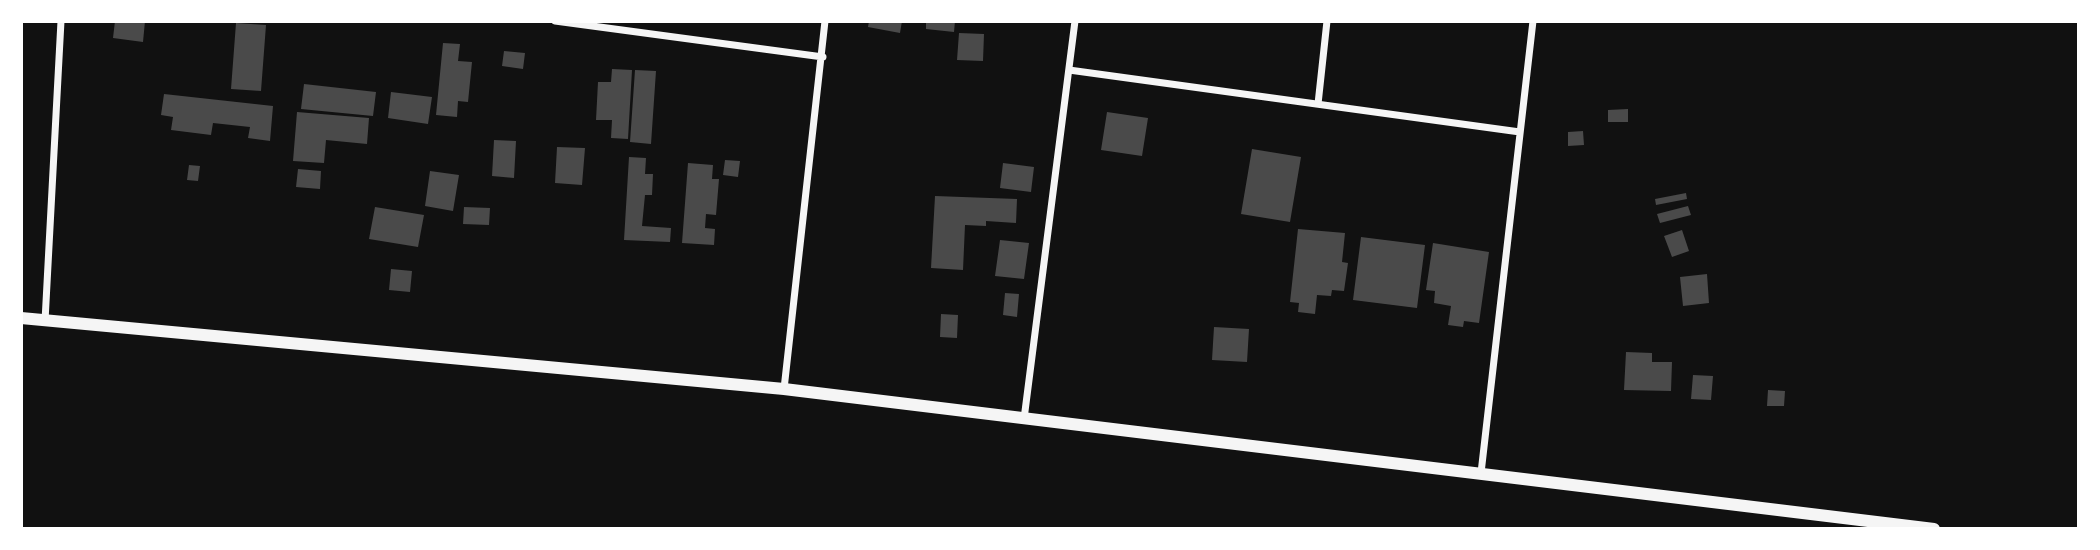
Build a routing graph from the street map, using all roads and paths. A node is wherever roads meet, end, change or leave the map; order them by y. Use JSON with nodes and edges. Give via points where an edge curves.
{"nodes":[{"id":1,"x":61,"y":21,"type":"edge"},
{"id":2,"x":555,"y":21,"type":"edge"},
{"id":3,"x":825,"y":21,"type":"edge"},
{"id":4,"x":1075,"y":21,"type":"edge"},
{"id":5,"x":1327,"y":21,"type":"edge"},
{"id":6,"x":1532,"y":21,"type":"edge"},
{"id":7,"x":822,"y":57,"type":"junction"},
{"id":8,"x":1069,"y":70,"type":"junction"},
{"id":9,"x":1318,"y":104,"type":"junction"},
{"id":10,"x":1520,"y":132,"type":"junction"},
{"id":11,"x":21,"y":318,"type":"edge"},
{"id":12,"x":45,"y":321,"type":"junction"},
{"id":13,"x":784,"y":389,"type":"junction"},
{"id":14,"x":1024,"y":419,"type":"junction"},
{"id":15,"x":1481,"y":473,"type":"junction"},
{"id":16,"x":1934,"y":529,"type":"edge"}],
"edges":[{"from":1,"to":12,"type":"street"},
{"from":2,"to":7,"type":"street"},
{"from":3,"to":7,"type":"street"},
{"from":4,"to":8,"type":"street"},
{"from":5,"to":9,"type":"street"},
{"from":6,"to":10,"type":"street"},
{"from":7,"to":13,"type":"street"},
{"from":8,"to":9,"type":"street"},
{"from":8,"to":14,"type":"street"},
{"from":9,"to":10,"type":"street"},
{"from":10,"to":15,"type":"street"},
{"from":11,"to":12,"type":"street"},
{"from":12,"to":13,"type":"street"},
{"from":13,"to":14,"type":"street"},
{"from":14,"to":15,"type":"street"},
{"from":15,"to":16,"type":"street"}]}
